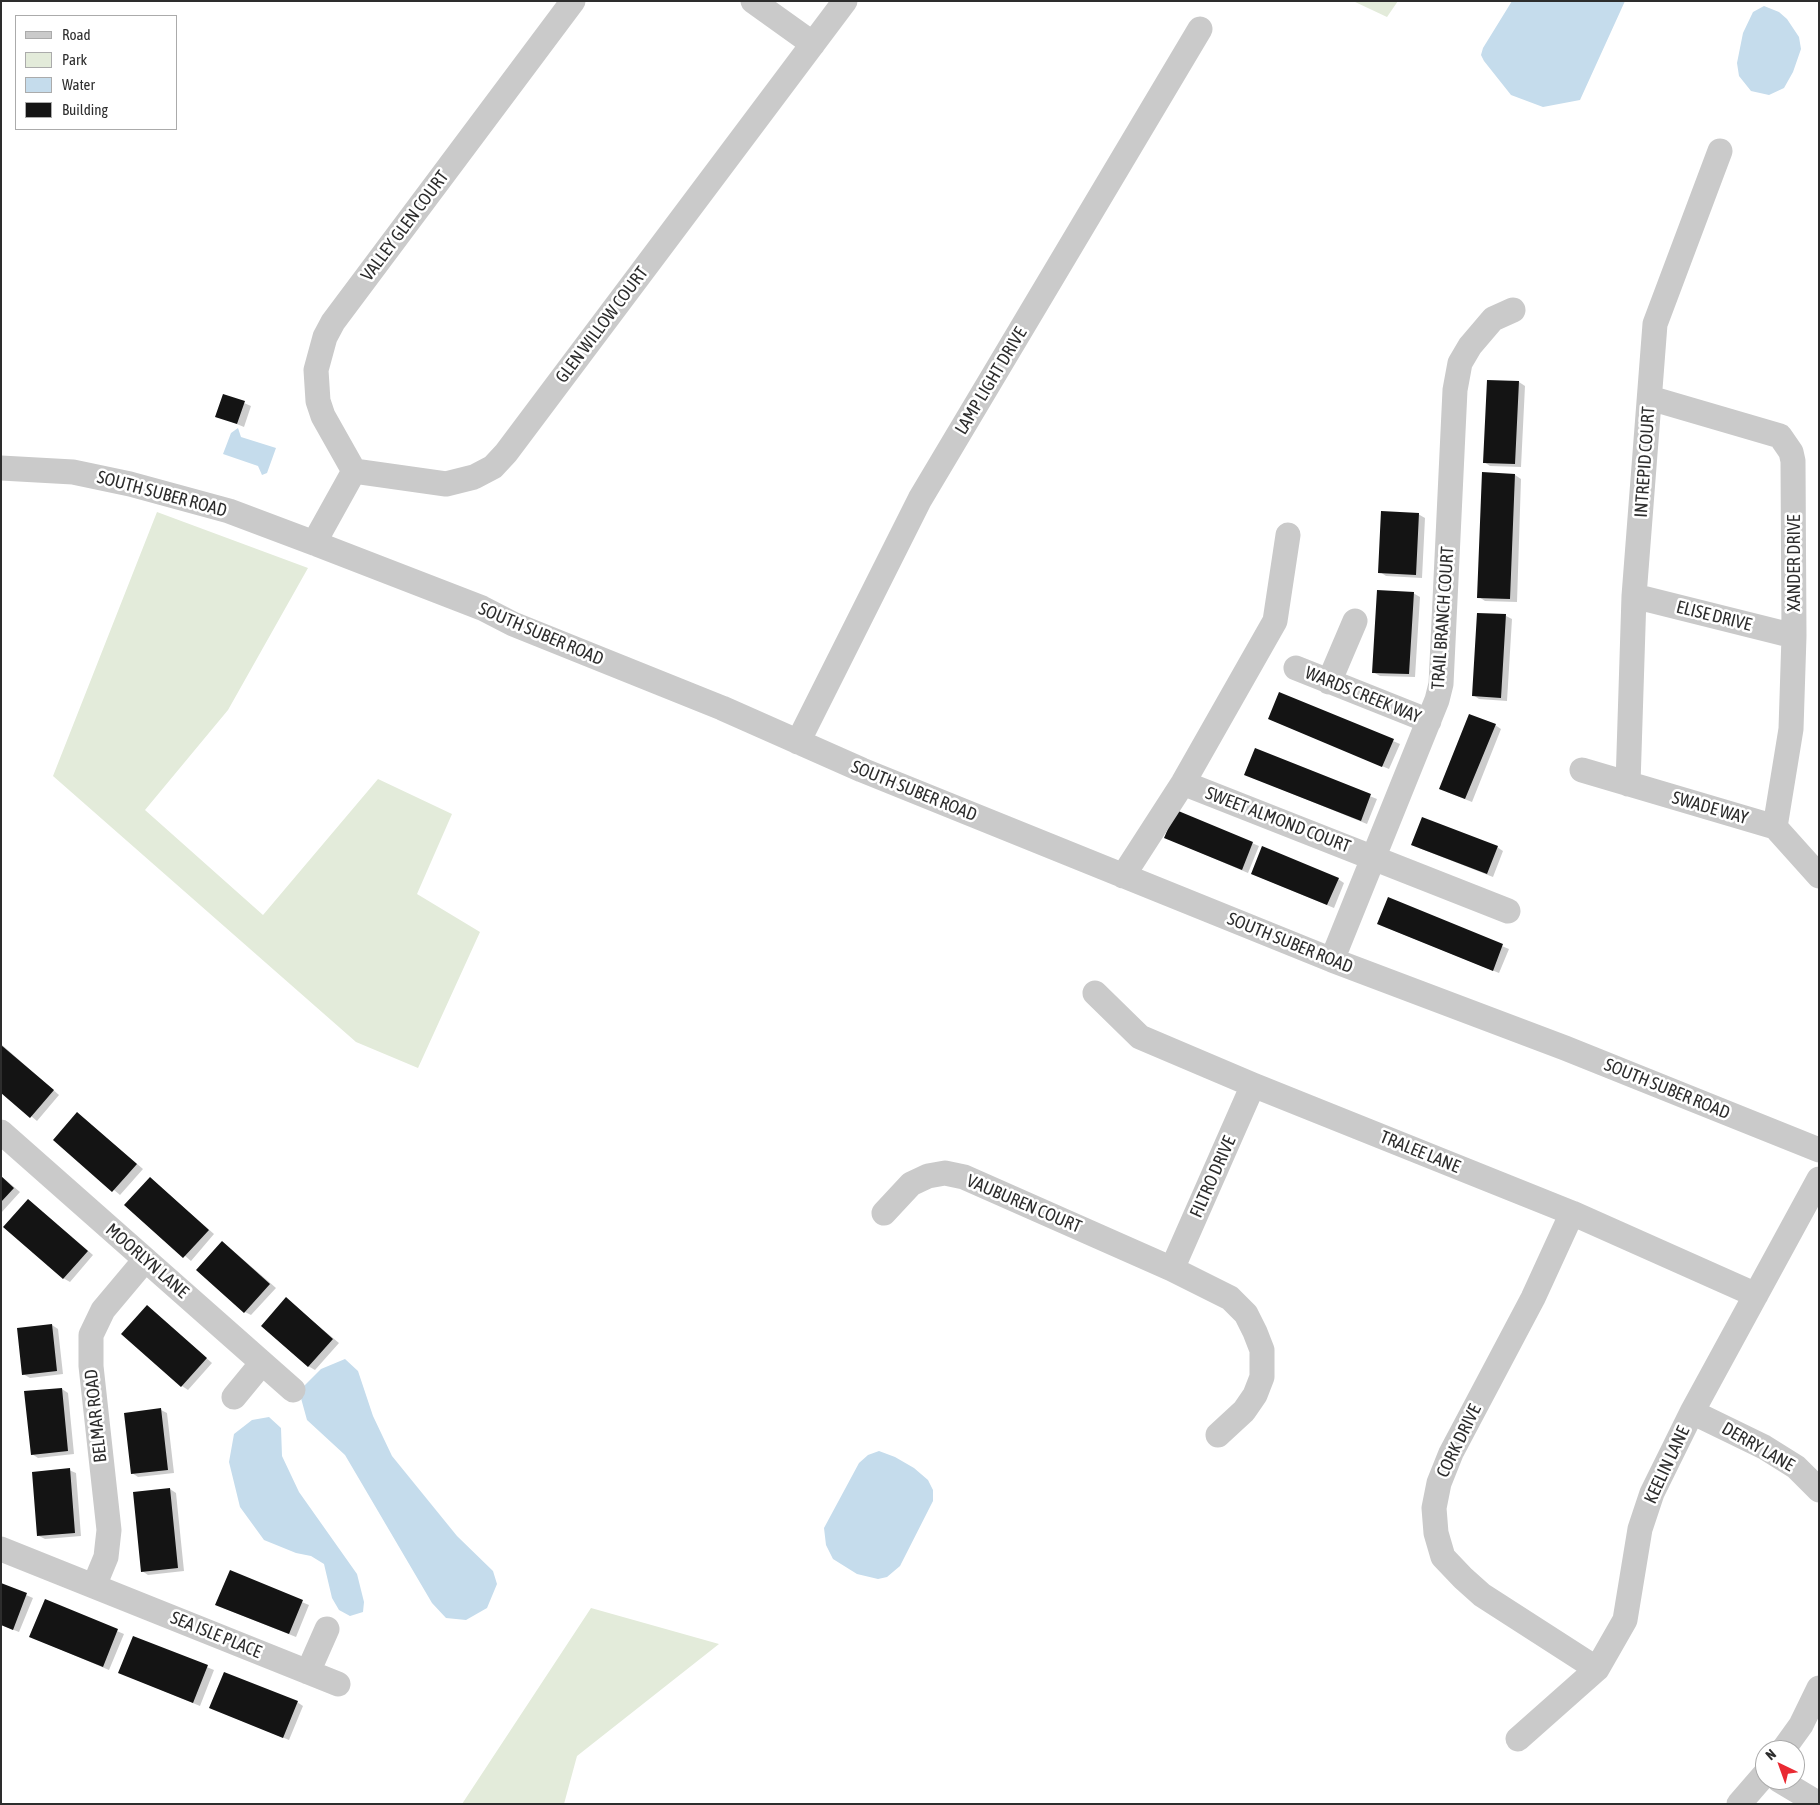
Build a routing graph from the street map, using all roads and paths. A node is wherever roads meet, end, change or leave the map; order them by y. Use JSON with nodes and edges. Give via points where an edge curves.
{"nodes":[{"id":1,"x":573,"y":1,"type":"edge"},
{"id":2,"x":754,"y":1,"type":"edge"},
{"id":3,"x":845,"y":1,"type":"edge"},
{"id":4,"x":1200,"y":29,"type":"dead end"},
{"id":5,"x":813,"y":44,"type":"junction"},
{"id":6,"x":1720,"y":151,"type":"dead end"},
{"id":7,"x":1513,"y":310,"type":"dead end"},
{"id":8,"x":1650,"y":398,"type":"junction"},
{"id":9,"x":1,"y":468,"type":"edge"},
{"id":10,"x":354,"y":471,"type":"junction"},
{"id":11,"x":1288,"y":535,"type":"dead end"},
{"id":12,"x":314,"y":543,"type":"junction"},
{"id":13,"x":1634,"y":596,"type":"junction"},
{"id":14,"x":1355,"y":621,"type":"dead end"},
{"id":15,"x":1794,"y":636,"type":"junction"},
{"id":16,"x":1296,"y":668,"type":"dead end"},
{"id":17,"x":1329,"y":682,"type":"junction"},
{"id":18,"x":1429,"y":722,"type":"junction"},
{"id":19,"x":798,"y":742,"type":"junction"},
{"id":20,"x":1582,"y":770,"type":"dead end"},
{"id":21,"x":1183,"y":783,"type":"junction"},
{"id":22,"x":1628,"y":784,"type":"junction"},
{"id":23,"x":1775,"y":827,"type":"junction"},
{"id":24,"x":1374,"y":857,"type":"junction"},
{"id":25,"x":1123,"y":876,"type":"junction"},
{"id":26,"x":1819,"y":876,"type":"edge"},
{"id":27,"x":1508,"y":911,"type":"dead end"},
{"id":28,"x":1332,"y":960,"type":"junction"},
{"id":29,"x":1094,"y":993,"type":"dead end"},
{"id":30,"x":1253,"y":1085,"type":"junction"},
{"id":31,"x":1,"y":1132,"type":"edge"},
{"id":32,"x":1819,"y":1150,"type":"edge"},
{"id":33,"x":1819,"y":1179,"type":"edge"},
{"id":34,"x":884,"y":1213,"type":"dead end"},
{"id":35,"x":1572,"y":1213,"type":"junction"},
{"id":36,"x":145,"y":1260,"type":"junction"},
{"id":37,"x":1172,"y":1269,"type":"junction"},
{"id":38,"x":1756,"y":1296,"type":"junction"},
{"id":39,"x":262,"y":1363,"type":"junction"},
{"id":40,"x":293,"y":1390,"type":"dead end"},
{"id":41,"x":234,"y":1397,"type":"dead end"},
{"id":42,"x":1692,"y":1412,"type":"junction"},
{"id":43,"x":1218,"y":1435,"type":"dead end"},
{"id":44,"x":1819,"y":1490,"type":"edge"},
{"id":45,"x":1,"y":1549,"type":"edge"},
{"id":46,"x":94,"y":1586,"type":"junction"},
{"id":47,"x":327,"y":1629,"type":"dead end"},
{"id":48,"x":1597,"y":1669,"type":"junction"},
{"id":49,"x":308,"y":1672,"type":"junction"},
{"id":50,"x":338,"y":1684,"type":"dead end"},
{"id":51,"x":1819,"y":1688,"type":"edge"},
{"id":52,"x":1518,"y":1739,"type":"dead end"},
{"id":53,"x":1790,"y":1740,"type":"edge"},
{"id":54,"x":1755,"y":1786,"type":"edge"},
{"id":55,"x":1796,"y":1790,"type":"edge"},
{"id":56,"x":1740,"y":1804,"type":"edge"},
{"id":57,"x":1819,"y":1804,"type":"edge"}],
"edges":[{"from":1,"to":10,"type":"street","name":"VALLEY GLEN COURT","via":[[325,337],[316,370],[318,402]]},
{"from":2,"to":5,"type":"street"},
{"from":3,"to":5,"type":"street","name":"GLEN WILLOW COURT"},
{"from":4,"to":19,"type":"street","name":"LAMP LIGHT DRIVE","via":[[920,499]]},
{"from":5,"to":10,"type":"street","name":"GLEN WILLOW COURT","via":[[493,467],[474,478],[446,484]]},
{"from":6,"to":8,"type":"street","name":"INTREPID COURT","via":[[1655,324]]},
{"from":7,"to":18,"type":"street","name":"TRAIL BRANCH COURT","via":[[1493,319],[1470,346],[1456,377],[1441,684]]},
{"from":8,"to":13,"type":"street","name":"INTREPID COURT"},
{"from":8,"to":15,"type":"street","name":"XANDER DRIVE","via":[[1763,430],[1780,436],[1786,443],[1793,460]]},
{"from":9,"to":12,"type":"street","name":"SOUTH SUBER ROAD","via":[[73,472],[130,484],[229,511]]},
{"from":10,"to":12,"type":"street"},
{"from":11,"to":21,"type":"street","via":[[1275,621]]},
{"from":12,"to":19,"type":"street","name":"SOUTH SUBER ROAD","via":[[482,608],[513,624]]},
{"from":13,"to":15,"type":"street","name":"ELISE DRIVE"},
{"from":13,"to":22,"type":"street","name":"INTREPID COURT"},
{"from":14,"to":17,"type":"street"},
{"from":15,"to":23,"type":"street","name":"XANDER DRIVE","via":[[1791,729]]},
{"from":16,"to":17,"type":"street","name":"WARDS CREEK WAY"},
{"from":17,"to":18,"type":"street","name":"WARDS CREEK WAY"},
{"from":18,"to":24,"type":"street","name":"TRAIL BRANCH COURT"},
{"from":19,"to":25,"type":"street","name":"SOUTH SUBER ROAD"},
{"from":20,"to":22,"type":"street","name":"SWADE WAY"},
{"from":21,"to":24,"type":"street","name":"SWEET ALMOND COURT"},
{"from":21,"to":25,"type":"street"},
{"from":22,"to":23,"type":"street","name":"SWADE WAY"},
{"from":23,"to":26,"type":"street"},
{"from":24,"to":27,"type":"street","name":"SWEET ALMOND COURT"},
{"from":24,"to":28,"type":"street","name":"TRAIL BRANCH COURT"},
{"from":25,"to":28,"type":"street","name":"SOUTH SUBER ROAD"},
{"from":28,"to":32,"type":"street","name":"SOUTH SUBER ROAD","via":[[1565,1048]]},
{"from":29,"to":30,"type":"street","name":"TRALEE LANE","via":[[1140,1036]]},
{"from":30,"to":35,"type":"street","name":"TRALEE LANE"},
{"from":30,"to":37,"type":"street","name":"FILTRO DRIVE"},
{"from":31,"to":36,"type":"street","name":"MOORLYN LANE"},
{"from":33,"to":38,"type":"street","name":"KEELIN LANE"},
{"from":34,"to":37,"type":"street","name":"VAUBUREN COURT","via":[[911,1184],[945,1173],[964,1177]]},
{"from":35,"to":38,"type":"street","name":"TRALEE LANE"},
{"from":35,"to":48,"type":"street","name":"CORK DRIVE","via":[[1533,1298],[1451,1453],[1439,1483],[1434,1508],[1436,1533],[1443,1557],[1463,1578],[1482,1595]]},
{"from":36,"to":39,"type":"street","name":"MOORLYN LANE"},
{"from":36,"to":46,"type":"street","name":"BELMAR ROAD","via":[[103,1310],[91,1335],[91,1366],[109,1530],[106,1557]]},
{"from":37,"to":43,"type":"street","name":"VAUBUREN COURT","via":[[1230,1298],[1239,1306],[1262,1350],[1262,1377],[1255,1395],[1244,1411]]},
{"from":38,"to":42,"type":"street","name":"KEELIN LANE"},
{"from":39,"to":40,"type":"street","name":"MOORLYN LANE"},
{"from":39,"to":41,"type":"street"},
{"from":42,"to":44,"type":"street","name":"DERRY LANE","via":[[1764,1447],[1796,1467]]},
{"from":42,"to":48,"type":"street","name":"KEELIN LANE","via":[[1652,1492],[1640,1529],[1625,1620]]},
{"from":45,"to":46,"type":"street","name":"SEA ISLE PLACE"},
{"from":46,"to":49,"type":"street","name":"SEA ISLE PLACE"},
{"from":47,"to":49,"type":"street"},
{"from":48,"to":52,"type":"street","name":"KEELIN LANE"},
{"from":49,"to":50,"type":"street","name":"SEA ISLE PLACE"},
{"from":51,"to":53,"type":"street"},
{"from":54,"to":56,"type":"street"},
{"from":55,"to":57,"type":"street"}]}
